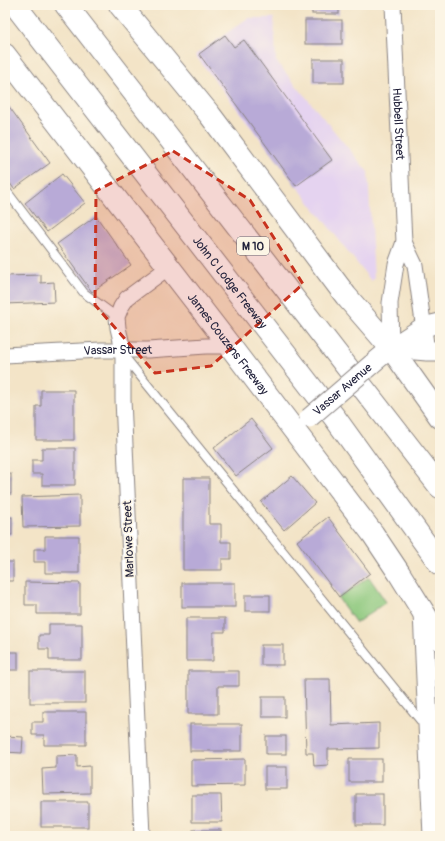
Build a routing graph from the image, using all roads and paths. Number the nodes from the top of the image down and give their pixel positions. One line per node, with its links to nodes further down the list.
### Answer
1 (15, 5): 19 (main road, John C Lodge Freeway)
2 (66, 5): 18 (main road, M 10)
3 (120, 5): 12 (main road)
4 (393, 5): 7 (street, Hubbell Street)
5 (5, 55): 8 (main road, James Couzens Freeway)
6 (5, 189): 9 (lane)
7 (404, 242): 10 (street, Hubbell Street); 12 (street, Hubbell Street)
8 (169, 267): 9 (street); 11 (main road, James Couzens Freeway)
9 (117, 318): 14 (street, Marlowe Street)
10 (432, 325): 12 (street, Vassar Avenue); 13 (street, Hubbell Street)
11 (230, 346): 14 (street, Vassar Street); 17 (main road, James Couzens Freeway)
12 (391, 348): 13 (street); 16 (main road); 17 (street, Vassar Avenue, bridge)
13 (433, 351)
14 (123, 352): 15 (street, Vassar Street); 24 (lane); 25 (street, Marlowe Street)
15 (5, 355)
16 (438, 411)
17 (302, 424): 22 (main road, James Couzens Freeway)
18 (440, 487)
19 (410, 523): 20 (main road, John C Lodge Freeway); 21 (main road)
20 (440, 564)
21 (440, 576)
22 (423, 612): 23 (main road, James Couzens Freeway); 24 (street)
23 (440, 639)
24 (429, 731): 26 (street)
25 (142, 836)
26 (433, 836)

